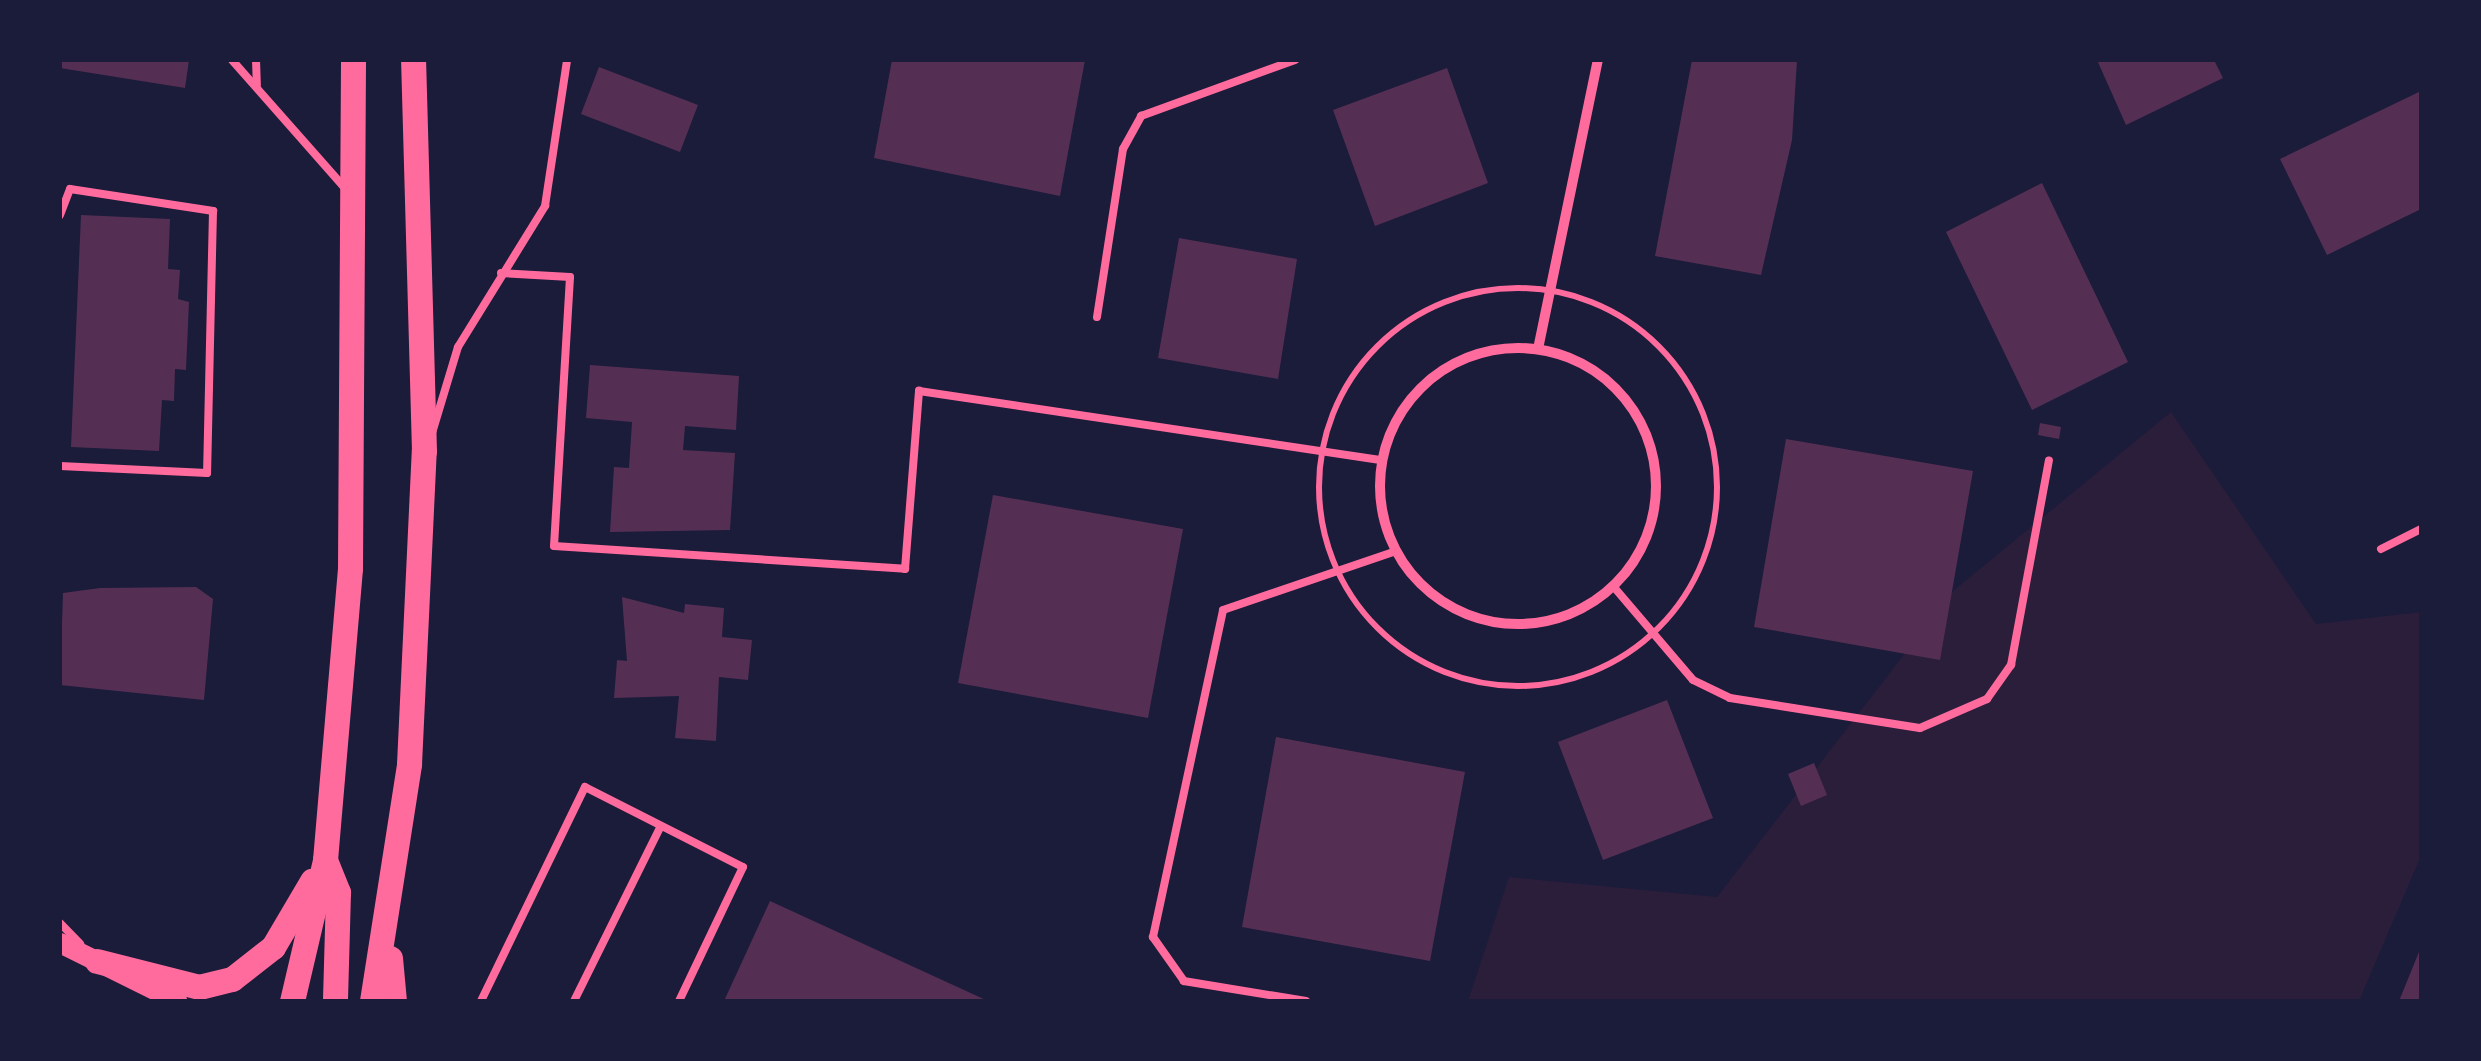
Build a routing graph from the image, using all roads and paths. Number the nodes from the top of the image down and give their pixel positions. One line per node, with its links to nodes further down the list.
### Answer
1 (232, 60): 8 (lane)
2 (256, 60): 8 (lane)
3 (413, 60): 15 (main road)
4 (567, 60): 11 (lane)
5 (1294, 60): 13 (lane)
6 (1598, 60): 12 (street)
7 (350, 64): 9 (main road)
8 (258, 88): 9 (lane)
9 (355, 199): 27 (main road)
10 (60, 215): 19 (lane)
11 (501, 273): 15 (lane); 16 (lane)
12 (1556, 292): 14 (street); 16 (path); 25 (path)
13 (1096, 317)
14 (1538, 349): 17 (street); 24 (street)
15 (424, 450): 28 (main road)
16 (1322, 451): 17 (lane); 23 (path)
17 (1382, 460): 22 (street)
18 (2049, 460): 25 (lane)
19 (60, 466)
20 (2421, 529): 21 (lane)
21 (2381, 549)
22 (1396, 551): 23 (lane); 24 (street)
23 (1336, 572): 25 (path); 40 (lane)
24 (1613, 586): 25 (lane)
25 (1654, 633)
26 (661, 826): 37 (lane); 38 (lane); 39 (lane)
27 (325, 860): 31 (main road); 33 (main road); 34 (main road)
28 (387, 918): 35 (main road); 36 (main road)
29 (60, 923): 31 (lane)
30 (60, 943): 31 (main road)
31 (97, 962): 32 (main road)
32 (177, 1001)
33 (292, 1001)
34 (335, 1001)
35 (372, 1001)
36 (394, 1001)
37 (481, 1001)
38 (574, 1001)
39 (679, 1001)
40 (1306, 1001)

